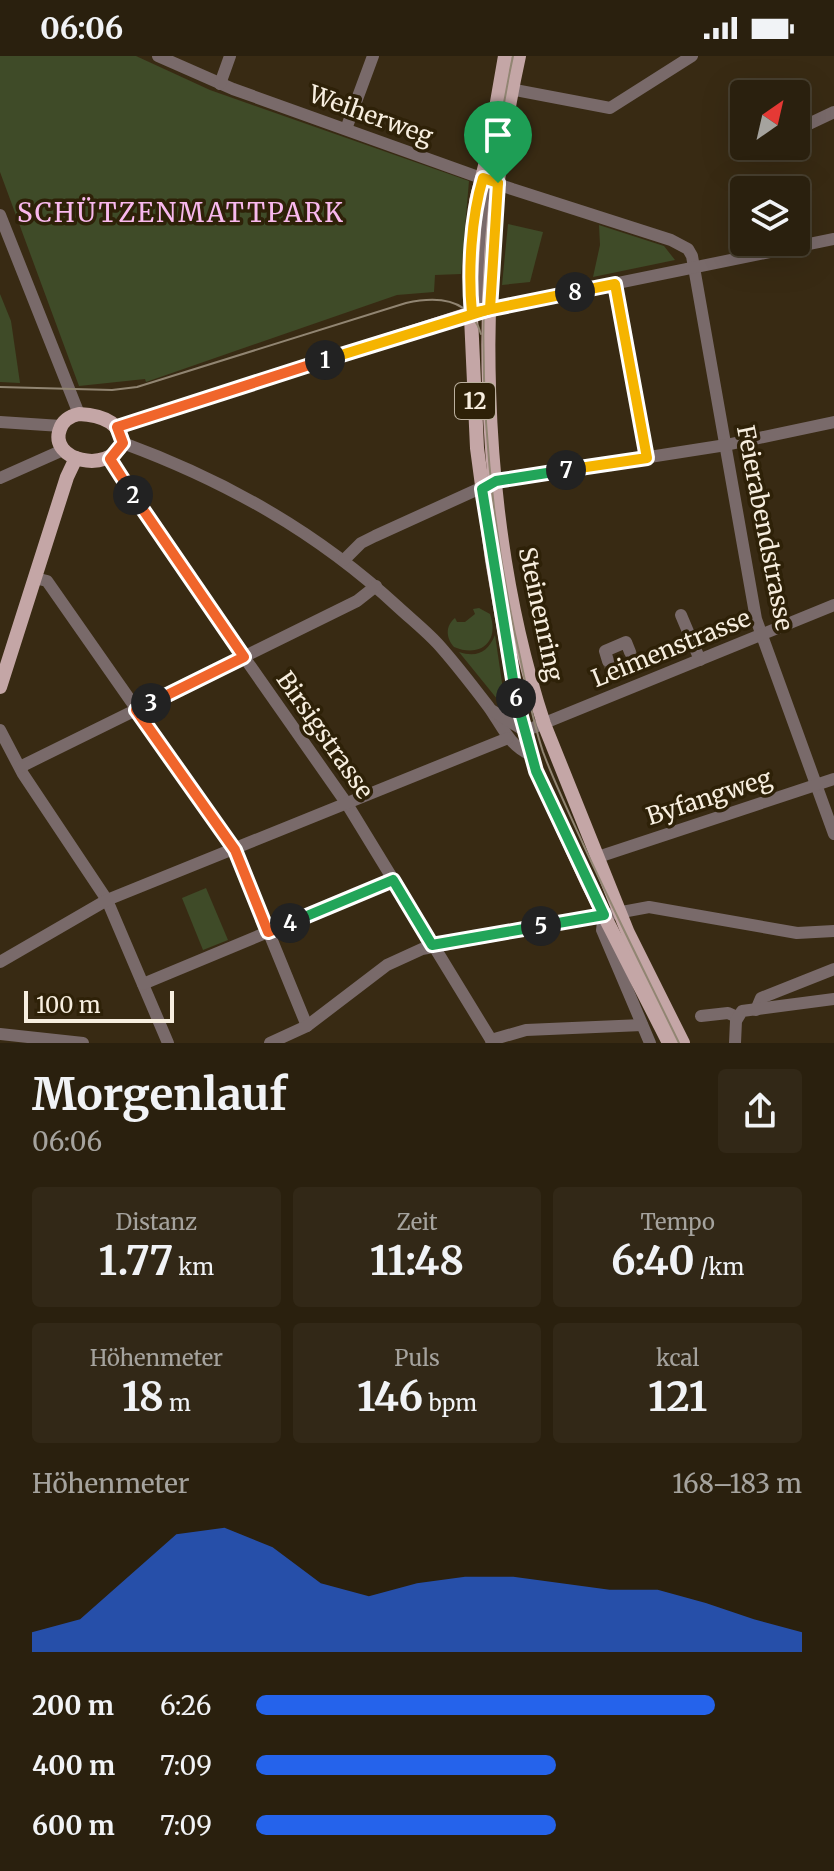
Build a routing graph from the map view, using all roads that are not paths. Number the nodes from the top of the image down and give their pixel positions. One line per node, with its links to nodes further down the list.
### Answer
1 (158, 56): 7 (street, Weiherweg)
2 (230, 56): 7 (street)
3 (373, 56): 11 (street)
4 (505, 56): 8 (main road, 12)
5 (519, 56): 8 (main road, 12)
6 (692, 56): 8 (street)
7 (220, 84): 11 (street, Weiherweg)
8 (505, 88): 12 (main road, 12); 13 (main road, 12)
9 (834, 112): 10 (street)
10 (810, 123)
11 (346, 129): 12 (street, Weiherweg)
12 (483, 178): 13 (street, Weiherweg); 18 (main road, 12)
13 (498, 183): 16 (street, Weiherweg); 18 (main road, 12)
14 (0, 215): 19 (street)
15 (834, 239): 16 (street)
16 (693, 268): 17 (street); 25 (street, Feierabendstrasse)
17 (615, 284): 18 (street); 27 (street)
18 (482, 311): 23 (main road); 30 (main road, Steinenring / 12); 31 (main road, Steinenring / 12)
19 (79, 414): 22 (main road); 23 (main road)
20 (0, 422): 22 (street)
21 (834, 422): 25 (street)
22 (61, 426): 26 (main road)
23 (117, 427): 24 (main road)
24 (123, 443): 28 (main road); 32 (street)
25 (726, 445): 27 (street); 37 (street, Feierabendstrasse)
26 (70, 454): 28 (main road); 29 (street); 33 (main road)
27 (647, 458): 30 (street)
28 (110, 459): 39 (street, Birsigstrasse)
29 (0, 478)
30 (496, 481): 31 (street); 49 (main road, Steinenring / 12)
31 (482, 489): 32 (street); 51 (main road, Steinenring / 12)
32 (344, 560): 34 (street)
33 (35, 578): 45 (main road); 48 (street)
34 (376, 586): 39 (street); 47 (street)
35 (834, 605): 37 (street, Leimenstrasse)
36 (681, 615): 40 (street)
37 (762, 634): 40 (street, Leimenstrasse); 56 (street, Feierabendstrasse)
38 (630, 652): 41 (street)
39 (244, 657): 48 (street); 57 (street, Birsigstrasse)
40 (700, 660): 44 (street, Leimenstrasse)
41 (608, 661)
42 (638, 671): 44 (street)
43 (616, 680): 46 (street)
44 (644, 684): 46 (street, Leimenstrasse)
45 (0, 687)
46 (621, 693): 49 (street, Leimenstrasse)
47 (490, 709): 51 (street); 52 (street)
48 (136, 710): 54 (street); 59 (street)
49 (544, 724): 51 (street, Leimenstrasse); 60 (main road, Steinenring / 12)
50 (0, 730): 54 (street)
51 (525, 731): 53 (main road, Steinenring / 12)
52 (508, 738): 53 (street); 57 (street)
53 (531, 755): 63 (main road, Steinenring / 12)
54 (20, 767): 62 (street)
55 (834, 779): 56 (street, Byfangweg)
56 (816, 785): 58 (street, Feierabendstrasse); 60 (street, Byfangweg)
57 (347, 804): 59 (street); 61 (street, Birsigstrasse)
58 (834, 834)
59 (235, 850): 62 (street); 65 (street)
60 (598, 857): 63 (main road, Steinenring / 12)
61 (393, 880): 65 (street); 66 (street, Birsigstrasse)
62 (107, 900): 67 (street); 69 (street)
63 (613, 914): 64 (street); 66 (street); 74 (street); 77 (main road, 12)
64 (834, 931)
65 (268, 932): 69 (street); 75 (street)
66 (432, 945): 75 (street); 78 (street, Birsigstrasse)
67 (0, 962)
68 (834, 969): 71 (street)
69 (143, 984): 80 (street)
70 (834, 999): 71 (street)
71 (756, 1010): 73 (street)
72 (701, 1016): 73 (street)
73 (737, 1017): 83 (street)
74 (642, 1025): 78 (street); 82 (street)
75 (307, 1026): 81 (street)
76 (0, 1034): 79 (street)
77 (674, 1040)
78 (492, 1042)
79 (83, 1043)
80 (168, 1043)
81 (270, 1043)
82 (650, 1043)
83 (735, 1043)

